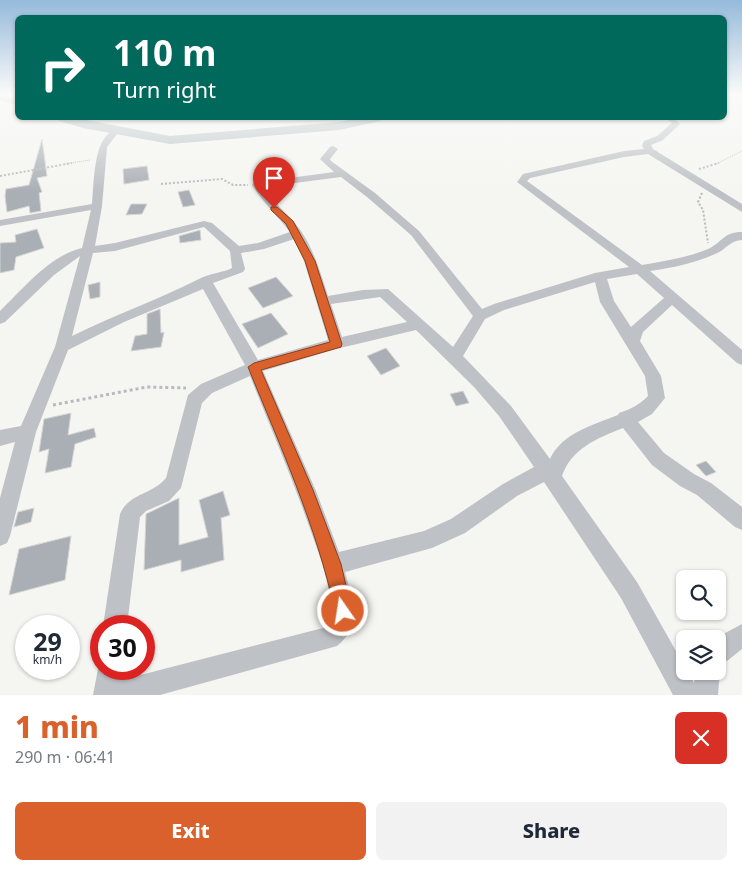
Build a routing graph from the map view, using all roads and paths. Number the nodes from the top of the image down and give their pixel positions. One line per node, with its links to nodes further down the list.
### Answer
1 (672, 127): 4 (street)
2 (113, 134): 6 (street)
3 (333, 149): 7 (street)
4 (650, 151): 9 (street); 20 (street)
5 (742, 151): 9 (path)
6 (101, 158): 8 (path); 12 (street)
7 (341, 174): 11 (street); 25 (street)
8 (0, 176)
9 (701, 182): 13 (street); 19 (path)
10 (161, 184): 11 (path)
11 (257, 185): 15 (street)
12 (96, 206): 14 (street); 17 (street)
13 (742, 209)
14 (0, 223)
15 (297, 234): 18 (street); 24 (street)
16 (742, 236): 19 (street)
17 (88, 250): 18 (street); 26 (street); 30 (street)
18 (236, 250): 22 (street)
19 (710, 252): 20 (street)
20 (641, 270): 21 (street); 23 (street)
21 (600, 276): 25 (street); 28 (street)
22 (205, 281): 30 (street); 33 (street)
23 (672, 298): 28 (street); 32 (street)
24 (323, 301): 27 (street); 29 (street)
25 (480, 316): 31 (street)
26 (0, 319)
27 (420, 324): 29 (street); 31 (street)
28 (633, 341): 36 (street)
29 (337, 344): 33 (street)
30 (62, 346): 35 (street)
31 (454, 357): 39 (street)
32 (742, 359)
33 (254, 367): 42 (street); 43 (street)
34 (191, 388): 35 (path)
35 (37, 408): 37 (street)
36 (625, 418): 39 (street); 40 (street)
37 (27, 432): 38 (street); 41 (street)
38 (0, 438)
39 (549, 473): 42 (street); 50 (street)
40 (742, 520)
41 (0, 536)
42 (333, 564): 49 (street)
43 (116, 615)
44 (742, 636): 45 (street)
45 (726, 645)
46 (108, 680): 48 (street)
47 (707, 680): 51 (street)
48 (106, 695)
49 (113, 695)
50 (688, 695)
51 (705, 695)

